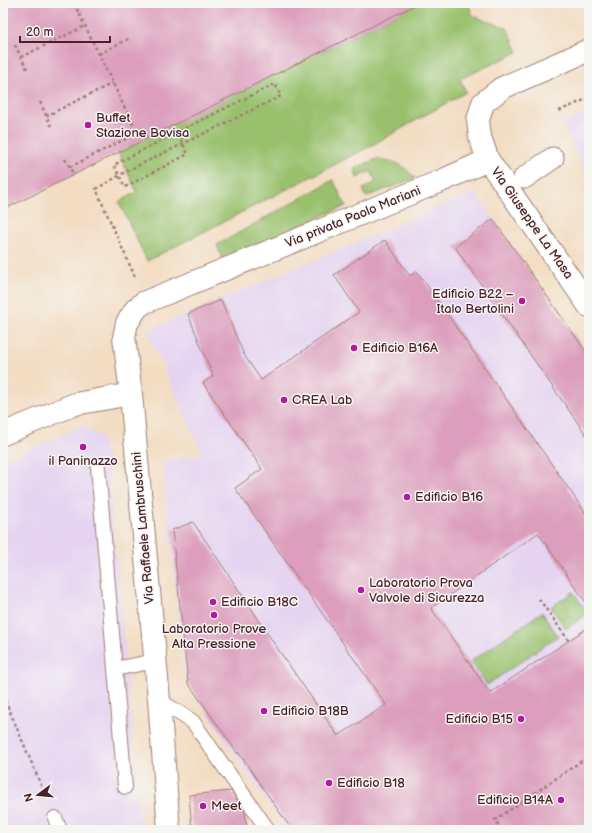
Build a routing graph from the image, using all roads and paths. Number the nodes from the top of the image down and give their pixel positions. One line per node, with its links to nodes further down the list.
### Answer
1 (74, 3): 2 (path)
2 (85, 26): 6 (path); 7 (path)
3 (130, 38): 6 (path)
4 (15, 45): 7 (path)
5 (589, 50): 18 (street)
6 (99, 54): 9 (path)
7 (21, 57): 8 (path)
8 (27, 69)
9 (113, 83): 13 (path); 19 (path)
10 (589, 98): 12 (path)
11 (40, 102): 13 (path)
12 (559, 111)
13 (46, 116): 14 (path)
14 (51, 126)
15 (177, 132): 21 (path); 21 (path); 21 (path)
16 (554, 158): 22 (street)
17 (66, 159): 19 (path)
18 (488, 160): 24 (street, Via Giuseppe La Masa); 25 (street, Via privata Paolo Mariani)
19 (70, 167): 20 (path)
20 (74, 175)
21 (120, 175): 23 (path)
22 (524, 178)
23 (135, 278)
24 (589, 306)
25 (131, 394): 26 (street); 30 (street, Via Raffaele Lambruschini)
26 (3, 434)
27 (98, 467): 31 (lane)
28 (539, 599): 29 (path)
29 (569, 641)
30 (155, 661): 31 (lane); 33 (street, Via Raffaele Lambruschini)
31 (115, 669): 35 (lane)
32 (3, 695): 36 (path)
33 (159, 700): 37 (street, Via Raffaele Lambruschini); 38 (lane)
34 (589, 756): 39 (path)
35 (125, 787)
36 (58, 824)
37 (169, 830)
38 (268, 830)
39 (502, 830)

